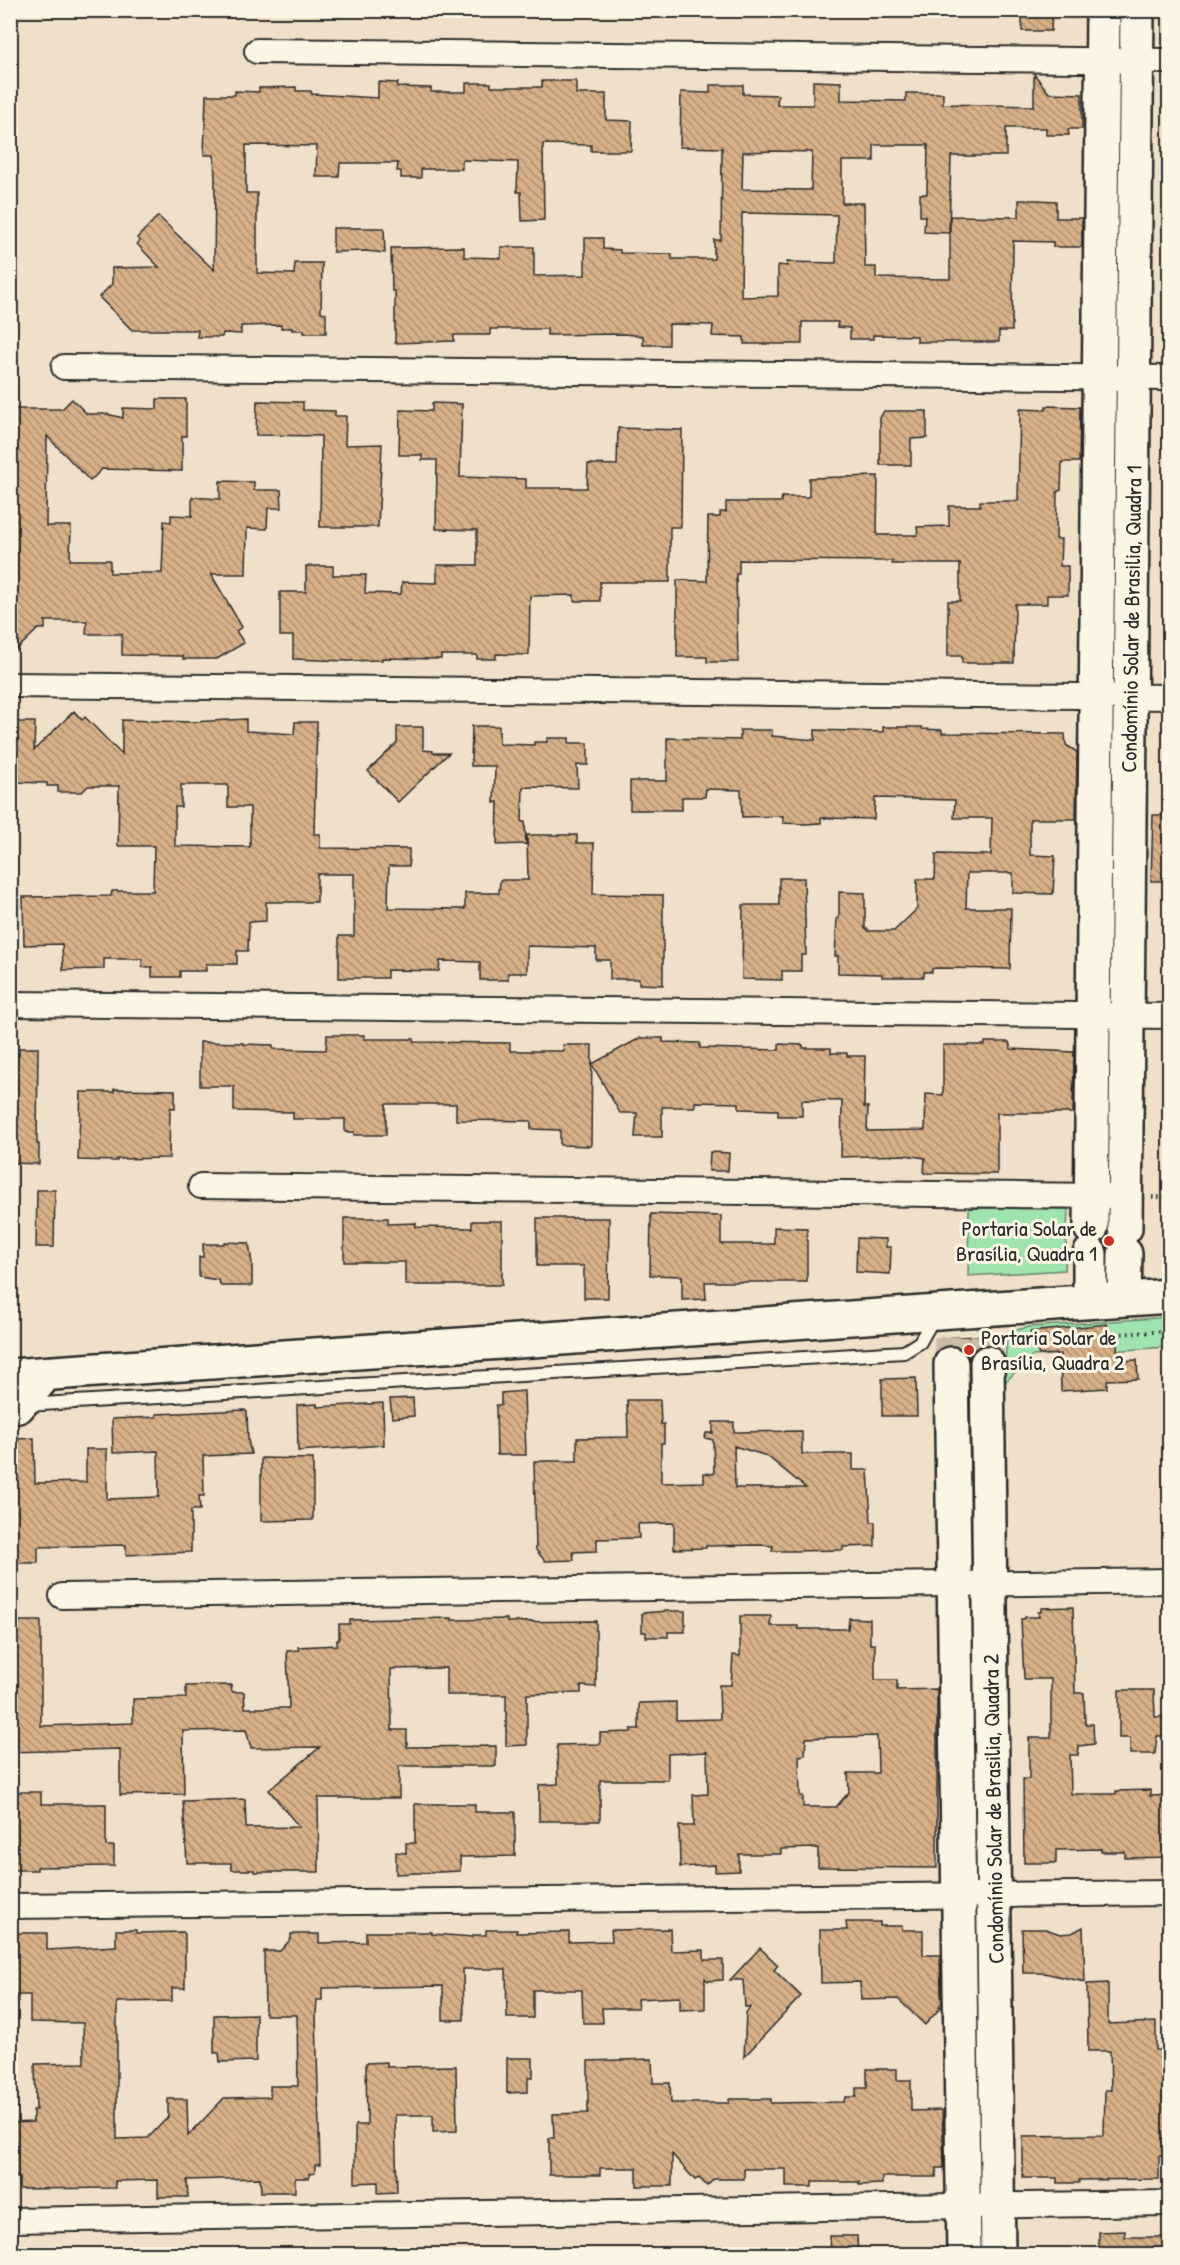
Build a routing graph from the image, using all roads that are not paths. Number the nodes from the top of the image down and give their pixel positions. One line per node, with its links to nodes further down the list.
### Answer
1 (1103, 10): 4 (street, Condomínio Solar de Brasilia, Quadra 1)
2 (1137, 10): 5 (street, Condomínio Solar de Brasilia, Quadra 1)
3 (257, 51): 4 (street)
4 (1103, 59): 5 (street); 8 (street, Condomínio Solar de Brasilia, Quadra 1)
5 (1136, 60): 6 (street); 9 (street, Condomínio Solar de Brasilia, Quadra 1)
6 (1170, 61)
7 (64, 367): 8 (street)
8 (1100, 378): 9 (street); 12 (street, Condomínio Solar de Brasilia, Quadra 1)
9 (1133, 378): 10 (street); 13 (street, Condomínio Solar de Brasilia, Quadra 1)
10 (1170, 378)
11 (10, 685): 12 (street)
12 (1096, 696): 13 (street); 16 (street, Condomínio Solar de Brasilia, Quadra 1)
13 (1130, 696): 14 (street); 17 (street, Condomínio Solar de Brasilia, Quadra 1)
14 (1170, 697)
15 (10, 1004): 16 (street)
16 (1093, 1016): 17 (street); 20 (street, Condomínio Solar de Brasilia, Quadra 1)
17 (1127, 1016): 18 (street); 21 (street, Condomínio Solar de Brasilia, Quadra 1)
18 (1170, 1016)
19 (201, 1186): 20 (street)
20 (1091, 1195): 21 (street); 22 (street, Condomínio Solar de Brasilia, Quadra 1)
21 (1125, 1196): 23 (street, Condomínio Solar de Brasilia, Quadra 1)
22 (1090, 1247): 23 (street); 26 (street, Condomínio Solar de Brasilia, Quadra 1)
23 (1125, 1247): 25 (street, Condomínio Solar de Brasilia, Quadra 1)
24 (1170, 1296): 25 (street)
25 (1124, 1299): 26 (street)
26 (1090, 1301): 28 (street)
27 (948, 1342): 28 (street); 28 (street); 29 (lane); 29 (street); 31 (street, Condomínio Solar de Brasilia, Quadra 2)
28 (987, 1347): 32 (street, Condomínio Solar de Brasilia, Quadra 2)
29 (13, 1396)
30 (1170, 1581): 32 (street)
31 (954, 1584): 32 (street); 33 (street); 35 (street, Condomínio Solar de Brasilia, Quadra 2)
32 (990, 1584): 36 (street, Condomínio Solar de Brasilia, Quadra 2)
33 (62, 1596)
34 (1170, 1893): 36 (street)
35 (958, 1896): 36 (street); 37 (street); 40 (street, Condomínio Solar de Brasilia, Quadra 2)
36 (994, 1896): 39 (street, Condomínio Solar de Brasilia, Quadra 2)
37 (10, 1906)
38 (1170, 2203): 39 (street)
39 (998, 2204): 40 (street); 43 (street, Condomínio Solar de Brasilia, Quadra 2)
40 (963, 2205): 41 (street); 42 (street, Condomínio Solar de Brasilia, Quadra 2)
41 (10, 2220)
42 (964, 2254)
43 (998, 2254)

